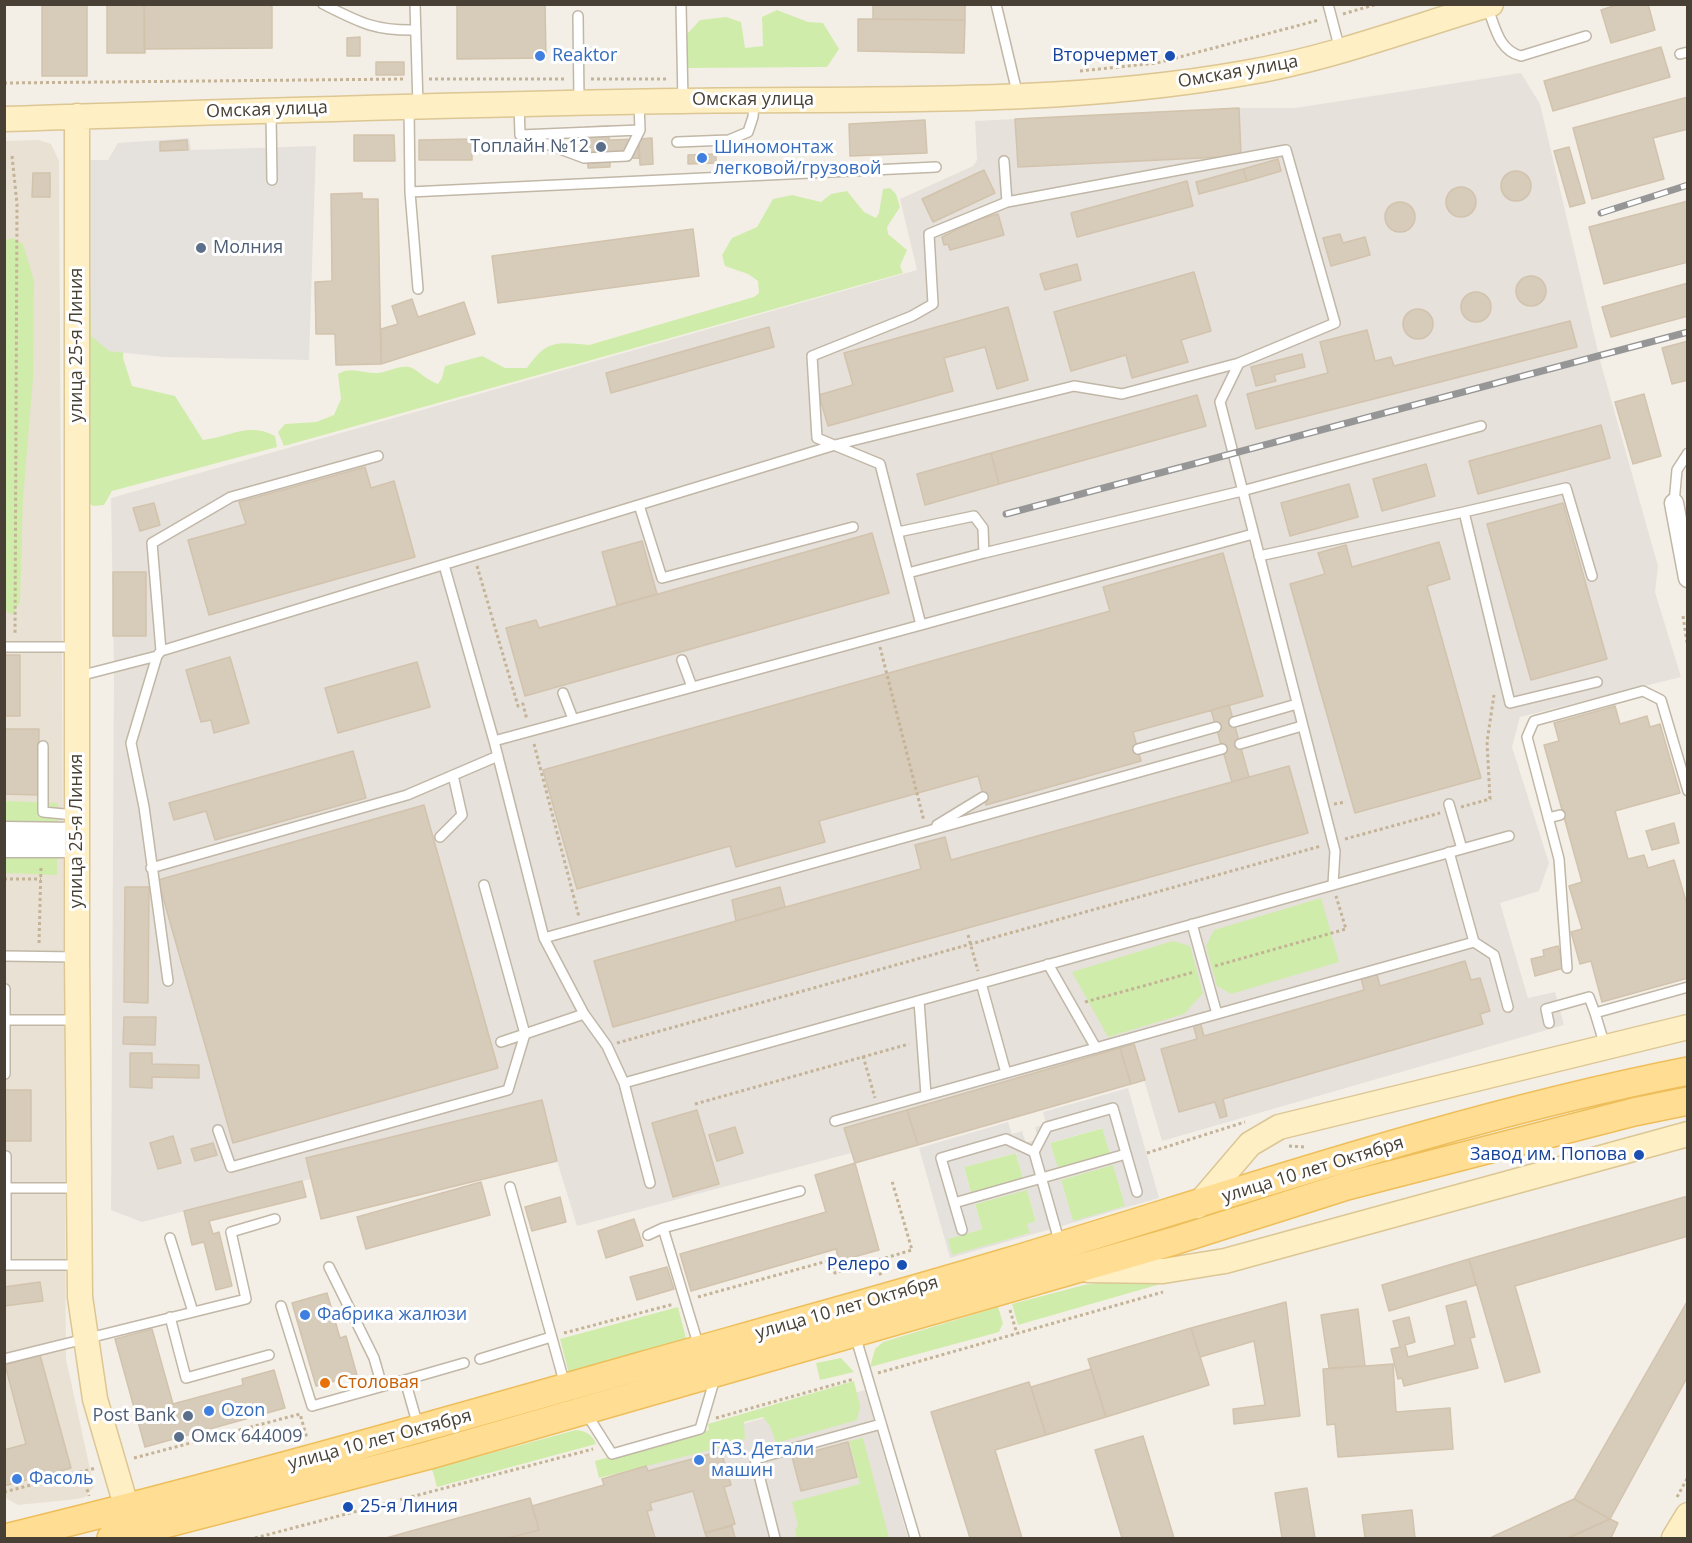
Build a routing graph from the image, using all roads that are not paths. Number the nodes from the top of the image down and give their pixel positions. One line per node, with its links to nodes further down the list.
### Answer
1 (323, 4): 9 (lane)
2 (415, 4): 9 (lane)
3 (681, 4): 14 (lane)
4 (996, 4): 12 (lane)
5 (1328, 4): 11 (lane)
6 (1489, 5): 7 (main road, Омская улица); 10 (lane)
7 (1444, 11): 11 (main road, Омская улица)
8 (578, 16): 16 (lane)
9 (416, 30): 18 (lane)
10 (1586, 36)
11 (1340, 50): 12 (main road, Омская улица)
12 (1018, 98): 13 (main road, Омская улица)
13 (754, 100): 14 (main road, Омская улица); 24 (lane)
14 (683, 101): 15 (main road, Омская улица)
15 (639, 102): 16 (main road, Омская улица); 22 (lane)
16 (579, 103): 17 (main road, Омская улица)
17 (519, 104): 18 (main road, Омская улица); 23 (lane)
18 (413, 107): 19 (main road, Омская улица); 28 (lane)
19 (271, 110): 20 (main road, Омская улица); 27 (lane)
20 (77, 116): 21 (main road, Омская улица); 51 (main road, улица 25-я Линия)
21 (4, 119)
22 (640, 130): 23 (lane); 23 (lane)
23 (520, 135)
24 (677, 142)
25 (1004, 160): 29 (lane)
26 (936, 167): 28 (lane)
27 (272, 180)
28 (410, 192): 30 (lane)
29 (1007, 202): 31 (lane); 33 (lane)
30 (418, 288)
31 (1239, 363): 33 (lane); 36 (lane)
32 (1481, 426): 36 (lane)
33 (835, 446): 38 (lane); 41 (lane)
34 (1688, 453): 37 (lane)
35 (378, 456): 52 (lane)
36 (1242, 491): 42 (lane); 43 (lane)
37 (1674, 503): 48 (street)
38 (639, 505): 40 (lane); 45 (lane)
39 (1464, 512): 44 (lane); 47 (lane); 55 (lane)
40 (853, 527)
41 (898, 532): 43 (lane); 46 (lane)
42 (1253, 534): 44 (lane); 49 (lane)
43 (984, 552): 46 (lane)
44 (1259, 556): 58 (lane)
45 (444, 565): 52 (lane); 63 (lane)
46 (908, 573): 49 (lane)
47 (1592, 576)
48 (1688, 578)
49 (921, 625): 56 (lane)
50 (4, 647): 51 (lane)
51 (76, 647): 54 (main road, улица 25-я Линия)
52 (159, 653): 54 (lane); 83 (lane)
53 (682, 660): 56 (lane)
54 (77, 677): 77 (main road, улица 25-я Линия)
55 (1597, 682)
56 (692, 687): 59 (lane)
57 (563, 693): 59 (lane)
58 (1297, 704): 60 (lane); 61 (lane)
59 (573, 719): 63 (lane)
60 (1234, 722)
61 (1302, 726): 64 (lane); 85 (lane)
62 (1216, 727): 66 (lane)
63 (494, 741): 68 (lane)
64 (1240, 744)
65 (43, 746): 77 (lane)
66 (1138, 749)
67 (1222, 749): 76 (lane)
68 (498, 756): 69 (lane); 87 (lane)
69 (453, 775): 79 (lane); 83 (lane)
70 (1688, 791): 74 (lane)
71 (983, 797): 76 (lane)
72 (1450, 807): 81 (lane)
73 (1560, 815): 74 (lane)
74 (1548, 818): 92 (lane)
75 (4, 831): 77 (street)
76 (927, 831): 87 (lane)
77 (77, 832): 80 (street); 90 (main road, улица 25-я Линия)
78 (1509, 836): 81 (lane)
79 (440, 837)
80 (4, 848)
81 (1462, 849): 82 (lane)
82 (1449, 852): 85 (lane); 88 (lane)
83 (151, 868): 93 (lane)
84 (484, 885): 106 (lane)
85 (1333, 885): 86 (lane)
86 (1192, 924): 91 (lane); 101 (lane)
87 (544, 938): 100 (lane)
88 (1474, 942): 98 (lane); 101 (lane)
89 (4, 956): 90 (lane)
90 (77, 957): 103 (main road, улица 25-я Линия)
91 (1048, 964): 94 (lane); 109 (lane)
92 (1567, 968)
93 (168, 981)
94 (981, 983): 97 (lane); 111 (lane)
95 (1688, 987): 99 (lane)
96 (5, 989): 102 (lane)
97 (919, 1000): 113 (lane); 114 (lane)
98 (1508, 1007)
99 (1595, 1013): 104 (lane); 108 (lane)
100 (584, 1014): 106 (lane); 113 (lane)
101 (1217, 1014): 109 (lane)
102 (5, 1020): 103 (lane); 112 (lane)
103 (77, 1020): 126 (main road, улица 25-я Линия)
104 (1549, 1023)
105 (1688, 1027): 108 (main road)
106 (525, 1034): 107 (lane); 117 (lane)
107 (501, 1042)
108 (1605, 1047): 130 (main road)
109 (1096, 1048): 111 (lane)
110 (1688, 1071): 130 (main road, улица 10 лет Октября)
111 (1006, 1073): 114 (lane)
112 (5, 1074)
113 (624, 1083): 123 (lane)
114 (926, 1095): 116 (lane)
115 (1688, 1101): 136 (main road, улица 10 лет Октября)
116 (835, 1121)
117 (218, 1130)
118 (1688, 1134): 141 (main road)
119 (1034, 1152): 120 (lane); 122 (lane); 129 (lane)
120 (1126, 1154): 122 (lane); 128 (lane)
121 (6, 1156): 125 (lane)
122 (1041, 1178): 129 (lane); 137 (lane)
123 (650, 1183)
124 (510, 1187): 147 (lane)
125 (6, 1188): 126 (lane); 138 (lane)
126 (79, 1188): 139 (main road, улица 25-я Линия)
127 (801, 1191): 132 (lane)
128 (1137, 1192)
129 (954, 1203): 133 (lane)
130 (1197, 1206): 137 (main road, улица 10 лет Октября)
131 (275, 1219): 144 (lane)
132 (663, 1228): 134 (lane); 149 (lane)
133 (962, 1230)
134 (648, 1234)
135 (170, 1238): 144 (lane)
136 (1174, 1241): 141 (main road); 142 (main road, улица 10 лет Октября)
137 (1061, 1246): 149 (main road, улица 10 лет Октября)
138 (5, 1265): 139 (lane)
139 (80, 1265): 148 (main road, улица 25-я Линия)
140 (329, 1267): 156 (lane)
141 (1193, 1268): 142 (main road)
142 (1076, 1269): 146 (main road, улица 10 лет Октября)
143 (280, 1306): 156 (lane)
144 (193, 1312): 145 (lane)
145 (170, 1317): 148 (lane); 150 (lane)
146 (854, 1333): 154 (main road, улица 10 лет Октября); 159 (lane)
147 (551, 1337): 152 (lane); 157 (lane)
148 (84, 1338): 151 (lane); 162 (main road, улица 25-я Линия)
149 (700, 1349): 157 (main road, улица 10 лет Октября)
150 (269, 1355)
151 (4, 1359)
152 (480, 1359)
153 (464, 1363): 155 (lane)
154 (717, 1372): 158 (main road, улица 10 лет Октября); 158 (lane)
155 (405, 1380): 156 (lane); 160 (lane)
156 (382, 1386)
157 (566, 1388): 160 (main road, улица 10 лет Октября)
158 (584, 1410): 162 (main road, улица 10 лет Октября)
159 (881, 1424): 164 (lane); 165 (lane)
160 (419, 1430): 162 (main road, улица 10 лет Октября)
161 (1688, 1515): 166 (main road)
162 (127, 1530): 163 (main road, улица 10 лет Октября)
163 (5, 1539)
164 (775, 1539)
165 (915, 1539)
166 (1674, 1539)

